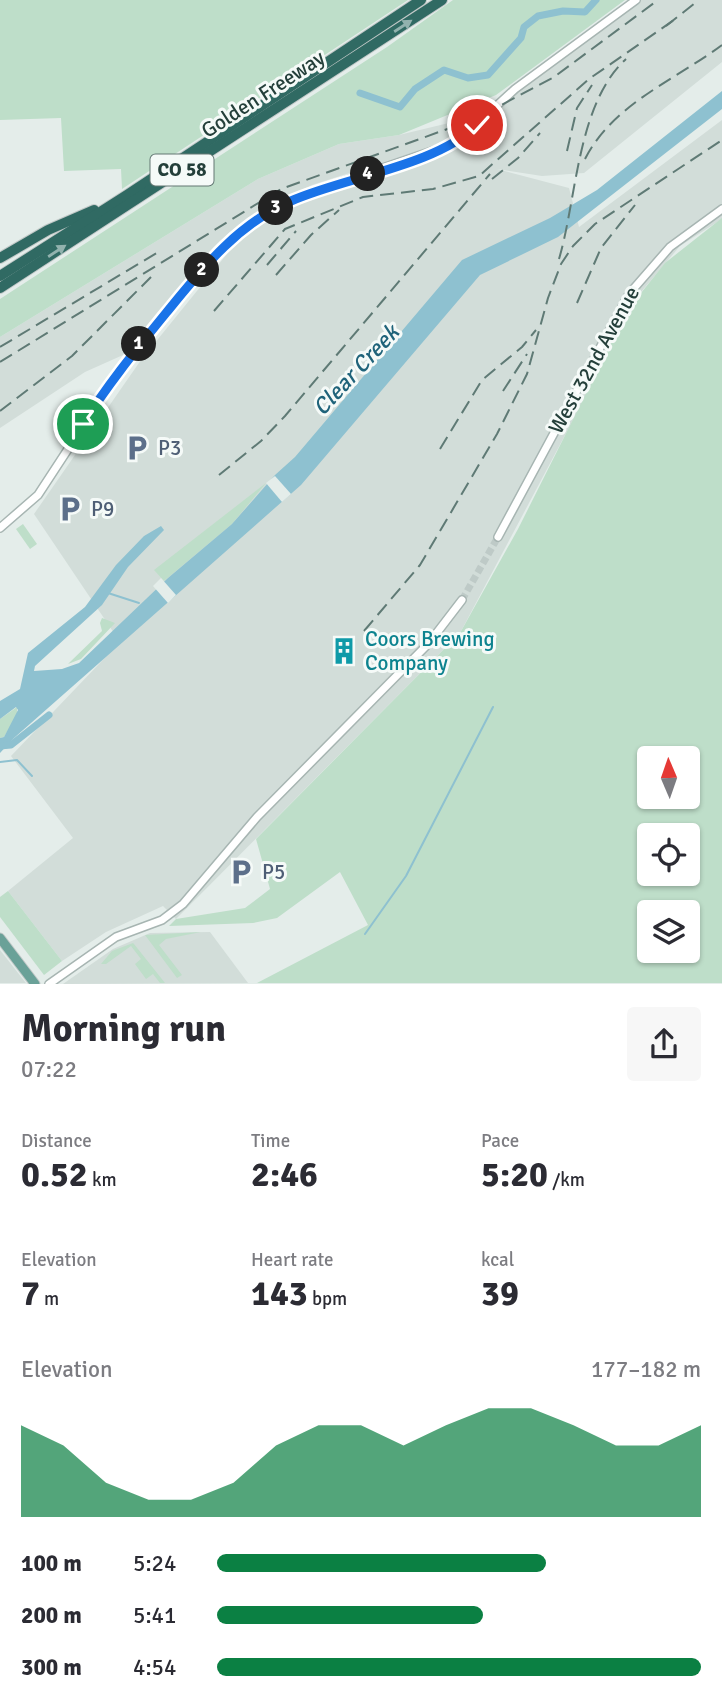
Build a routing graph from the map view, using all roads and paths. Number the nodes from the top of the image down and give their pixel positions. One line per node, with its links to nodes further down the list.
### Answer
1 (421, 0): 4 (highway, Golden Freeway / CO 58)
2 (442, 0): 8 (highway, Golden Freeway / CO 58, one-way to 2)
3 (636, 0): 9 (street)
4 (127, 195): 6 (highway); 7 (highway, Golden Freeway / CO 58)
5 (722, 209): 10 (street, West 32nd Avenue)
6 (0, 258)
7 (0, 276)
8 (0, 288)
9 (0, 528)
10 (498, 537)
11 (462, 600): 14 (street)
12 (0, 938): 13 (main road)
13 (35, 984)
14 (49, 984)

